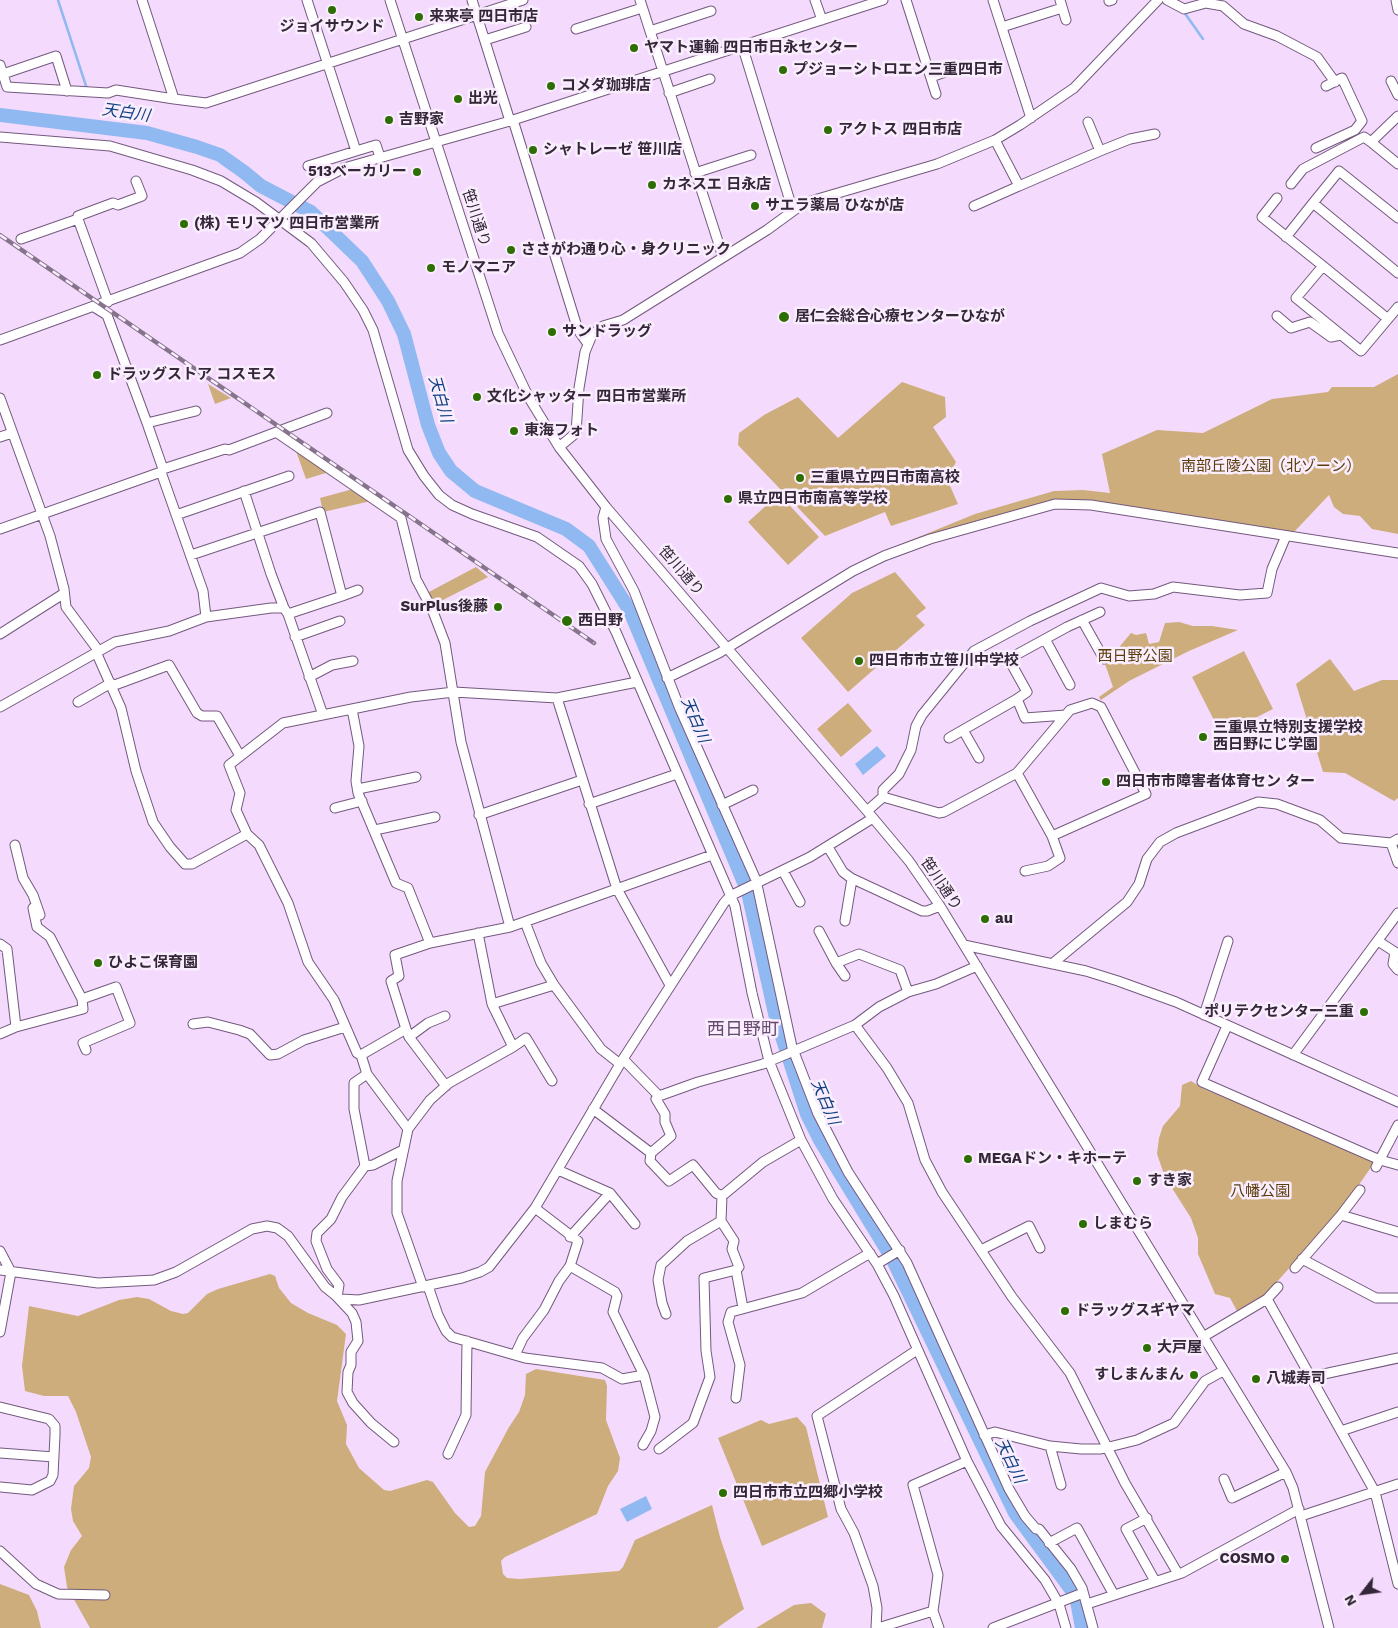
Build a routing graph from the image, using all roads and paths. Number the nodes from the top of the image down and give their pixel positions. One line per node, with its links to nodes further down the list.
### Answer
1 (142, 0): 38 (street)
2 (307, 0): 27 (street)
3 (390, 0): 24 (street, 笹川通り)
4 (472, 0): 17 (street)
5 (523, 0): 17 (street)
6 (815, 0): 18 (street)
7 (883, 0): 18 (street)
8 (906, 0): 31 (street)
9 (993, 0): 21 (street)
10 (1158, 0): 40 (street)
11 (1168, 0): 43 (street)
12 (1396, 0): 15 (street)
13 (641, 4): 22 (street); 23 (street)
14 (1061, 4): 19 (street); 21 (street)
15 (1398, 10)
16 (711, 11): 23 (street)
17 (476, 15): 24 (street); 25 (street)
18 (822, 20): 26 (street)
19 (1066, 20)
20 (526, 27): 25 (street)
21 (1002, 27): 40 (street)
22 (576, 29)
23 (650, 32): 30 (street)
24 (403, 39): 27 (street); 48 (street, 笹川通り)
25 (484, 40): 41 (street)
26 (742, 46): 30 (street); 63 (street)
27 (327, 63): 38 (street); 50 (street)
28 (962, 66): 31 (street)
29 (1, 69): 34 (street); 34 (street)
30 (662, 71): 35 (street); 41 (street)
31 (931, 76): 36 (street)
32 (710, 80): 35 (street)
33 (1391, 82): 37 (street)
34 (67, 91): 38 (street)
35 (669, 93): 56 (street)
36 (936, 94)
37 (1398, 95)
38 (174, 99)
39 (1398, 116): 47 (street)
40 (1031, 118): 46 (street)
41 (512, 120): 48 (street); 79 (street)
42 (1088, 122): 51 (street)
43 (1355, 130): 47 (street); 49 (street)
44 (1155, 134): 51 (street)
45 (0, 137): 66 (street)
46 (995, 140): 59 (street); 63 (street)
47 (1367, 140): 54 (street); 58 (street)
48 (436, 141): 53 (street); 87 (street, 笹川通り)
49 (1316, 148)
50 (356, 151): 53 (street); 55 (street)
51 (1100, 151): 59 (street)
52 (751, 156): 56 (street)
53 (380, 157): 66 (street)
54 (1398, 164)
55 (308, 166)
56 (695, 173): 69 (street)
57 (136, 181): 65 (street)
58 (1291, 184)
59 (1019, 186): 62 (street)
60 (1277, 198): 67 (street)
61 (1312, 203): 64 (street); 67 (street); 71 (street)
62 (974, 206)
63 (793, 211): 69 (street)
64 (1398, 218)
65 (78, 219): 68 (street); 72 (street)
66 (279, 219): 72 (street); 116 (street)
67 (1286, 237): 70 (street)
68 (20, 239)
69 (723, 257): 79 (street)
70 (1323, 266): 76 (street); 77 (street)
71 (1398, 272)
72 (108, 302): 73 (street)
73 (94, 307): 78 (street); 83 (street)
74 (1398, 307): 76 (street)
75 (1277, 316): 77 (street)
76 (1388, 319): 77 (street)
77 (1341, 334)
78 (0, 340)
79 (588, 344): 87 (street)
80 (0, 398): 85 (street)
81 (196, 412): 83 (street)
82 (327, 413): 84 (street)
83 (147, 423): 88 (street)
84 (276, 432): 88 (street); 119 (street)
85 (12, 434): 86 (street); 92 (street)
86 (0, 438)
87 (559, 447): 91 (street, 笹川通り)
88 (162, 471): 92 (street); 93 (street)
89 (289, 476): 90 (street)
90 (244, 492): 93 (street); 95 (street)
91 (606, 507): 110 (street, 笹川通り); 115 (street)
92 (42, 514): 94 (street); 100 (street)
93 (176, 515): 98 (street)
94 (0, 529)
95 (257, 532): 98 (street); 101 (street); 102 (street)
96 (1286, 536): 97 (street); 110 (street); 137 (street)
97 (1398, 553)
98 (191, 555): 104 (street)
99 (358, 590): 101 (street)
100 (63, 594): 107 (street); 111 (street)
101 (342, 596): 102 (street)
102 (286, 611): 104 (street); 108 (street)
103 (1100, 612): 105 (street)
104 (206, 617): 111 (street)
105 (1082, 620): 109 (street); 112 (street)
106 (340, 621): 108 (street)
107 (0, 634)
108 (295, 637): 114 (street)
109 (1045, 639): 118 (street); 121 (street)
110 (728, 647): 115 (street); 142 (street, 笹川通り)
111 (97, 651): 117 (street); 123 (street)
112 (1104, 659)
113 (353, 661): 114 (street)
114 (309, 677): 125 (street)
115 (668, 678): 140 (street)
116 (637, 682): 120 (street); 132 (street)
117 (112, 684): 122 (street); 129 (street); 147 (street)
118 (1070, 685)
119 (454, 692): 120 (street); 124 (street); 143 (street)
120 (557, 698): 134 (street)
121 (1017, 699): 126 (street); 127 (street)
122 (78, 702)
123 (0, 707)
124 (352, 708): 125 (street); 135 (street)
125 (324, 715): 129 (street)
126 (1066, 715): 131 (street); 148 (street)
127 (963, 730): 128 (street); 130 (street)
128 (949, 738)
129 (240, 756): 147 (street)
130 (979, 758)
131 (1017, 773): 137 (street); 148 (street)
132 (677, 774): 139 (street); 152 (street)
133 (416, 777): 135 (street)
134 (582, 780): 139 (street); 143 (street)
135 (358, 789): 138 (street)
136 (753, 790): 140 (street)
137 (883, 797): 142 (street)
138 (362, 801): 141 (street); 146 (street)
139 (589, 804): 158 (street)
140 (722, 805): 157 (street)
141 (335, 808)
142 (867, 811): 145 (street, 笹川通り)
143 (479, 815): 166 (street)
144 (435, 817): 146 (street)
145 (873, 818): 151 (street); 161 (street, 笹川通り)
146 (375, 830): 172 (street)
147 (247, 834): 188 (street)
148 (1052, 836): 155 (street)
149 (1394, 841): 153 (street); 176 (street)
150 (16, 845): 167 (street)
151 (828, 848): 154 (street); 156 (street)
152 (712, 855): 158 (street); 159 (street)
153 (1398, 863)
154 (783, 871): 157 (street); 160 (street)
155 (1025, 871)
156 (852, 879): 161 (street); 164 (street)
157 (755, 885): 159 (street); 196 (street)
158 (617, 889): 165 (street); 181 (street)
159 (730, 896): 181 (street); 199 (street)
160 (800, 902)
161 (940, 906): 174 (street, 笹川通り)
162 (33, 908): 167 (street)
163 (1398, 913): 171 (street)
164 (845, 921)
165 (525, 922): 166 (street); 180 (street)
166 (510, 927): 169 (street)
167 (42, 930): 183 (street)
168 (819, 931): 175 (street)
169 (478, 933): 172 (street); 184 (street)
170 (1228, 941): 185 (street)
171 (1378, 941): 178 (street); 198 (street)
172 (430, 943): 192 (street)
173 (0, 944): 191 (street)
174 (964, 945): 176 (street); 177 (street, 笹川通り)
175 (836, 963): 179 (street); 182 (street)
176 (1052, 964): 185 (street)
177 (977, 966): 182 (street); 246 (street, 笹川通り)
178 (1398, 970)
179 (844, 976)
180 (554, 984): 184 (street); 200 (street)
181 (670, 985): 200 (street)
182 (908, 992): 189 (street)
183 (82, 999): 191 (street); 195 (street)
184 (492, 1004): 194 (street)
185 (1204, 1015): 190 (street)
186 (445, 1016): 192 (street)
187 (192, 1024): 188 (street)
188 (345, 1026): 197 (street)
189 (855, 1026): 196 (street); 226 (street)
190 (1226, 1026): 198 (street); 212 (street)
191 (16, 1027): 193 (street)
192 (407, 1033): 197 (street); 203 (street)
193 (0, 1034)
194 (512, 1047): 202 (street); 203 (street)
195 (86, 1050)
196 (793, 1051): 199 (street); 228 (street)
197 (362, 1055): 201 (street)
198 (1292, 1055): 205 (street)
199 (771, 1060): 204 (street); 209 (street)
200 (622, 1061): 204 (street); 206 (street)
201 (367, 1074): 208 (street); 214 (street)
202 (552, 1082)
203 (446, 1086): 208 (street)
204 (659, 1096): 211 (street)
205 (1398, 1102)
206 (593, 1109): 211 (street); 215 (street)
207 (1398, 1125): 212 (street)
208 (408, 1130): 210 (street)
209 (801, 1140): 218 (street); 229 (street)
210 (403, 1150): 214 (street); 237 (street)
211 (651, 1153): 218 (street)
212 (1378, 1163): 213 (street)
213 (1398, 1165)
214 (364, 1166): 239 (street)
215 (558, 1170): 217 (street); 219 (street)
216 (1360, 1190): 220 (street)
217 (610, 1193): 222 (street); 224 (street)
218 (722, 1196): 221 (street)
219 (535, 1208): 224 (street); 237 (street)
220 (1341, 1215): 223 (street); 230 (street)
221 (721, 1222): 235 (street); 243 (street)
222 (635, 1224)
223 (1398, 1232)
224 (570, 1236): 232 (street)
225 (1040, 1248): 226 (street)
226 (981, 1250): 262 (street)
227 (0, 1251): 236 (street)
228 (899, 1251): 231 (street); 258 (street)
229 (870, 1253): 231 (street); 242 (street)
230 (1302, 1260): 233 (street); 240 (street)
231 (878, 1263): 248 (street)
232 (570, 1266): 249 (street); 252 (street)
233 (1295, 1268)
234 (0, 1270): 236 (street)
235 (736, 1270): 242 (street); 263 (street)
236 (11, 1272): 239 (street); 244 (street)
237 (426, 1286): 239 (street); 247 (street)
238 (1278, 1287): 241 (street)
239 (337, 1297): 259 (street)
240 (1398, 1298)
241 (1267, 1299): 246 (street); 253 (street)
242 (743, 1308): 254 (street)
243 (666, 1314)
244 (1, 1318): 245 (street)
245 (0, 1332)
246 (1203, 1337): 251 (street, 笹川通り)
247 (467, 1341): 249 (street); 265 (street)
248 (917, 1350): 267 (street); 289 (street)
249 (515, 1355): 252 (street)
250 (1398, 1358): 253 (street)
251 (1223, 1371): 262 (street); 268 (street, 笹川通り)
252 (644, 1375): 260 (street)
253 (1310, 1377): 257 (street)
254 (736, 1398)
255 (0, 1407): 266 (street)
256 (1398, 1412): 257 (street)
257 (1341, 1430): 273 (street)
258 (984, 1435): 261 (street); 276 (street)
259 (394, 1442)
260 (643, 1445)
261 (1050, 1446): 262 (street); 271 (street)
262 (1107, 1448): 275 (street)
263 (659, 1449)
264 (0, 1453): 266 (street)
265 (448, 1454)
266 (54, 1458): 272 (street)
267 (968, 1461): 285 (street); 287 (street)
268 (1286, 1472): 269 (street); 274 (street, 笹川通り)
269 (1224, 1479)
270 (1398, 1484): 273 (street)
271 (1061, 1485)
272 (0, 1488)
273 (1375, 1492): 274 (street); 278 (street)
274 (1300, 1513): 279 (street); 295 (street, 笹川通り)
275 (1147, 1518): 279 (street); 280 (street)
276 (1049, 1543): 282 (street); 284 (street)
277 (0, 1551): 283 (street)
278 (1394, 1552): 281 (street)
279 (1177, 1572): 280 (street)
280 (1155, 1581): 284 (street)
281 (1398, 1584)
282 (1082, 1593): 285 (street); 286 (street)
283 (105, 1594)
284 (1114, 1595): 286 (street)
285 (1061, 1603): 292 (street); 293 (street)
286 (1087, 1604): 294 (street)
287 (933, 1611): 288 (street); 291 (street)
288 (910, 1618): 289 (street); 290 (street)
289 (877, 1628)
290 (914, 1628)
291 (939, 1628)
292 (993, 1628)
293 (1066, 1628)
294 (1093, 1628)
295 (1329, 1628)

